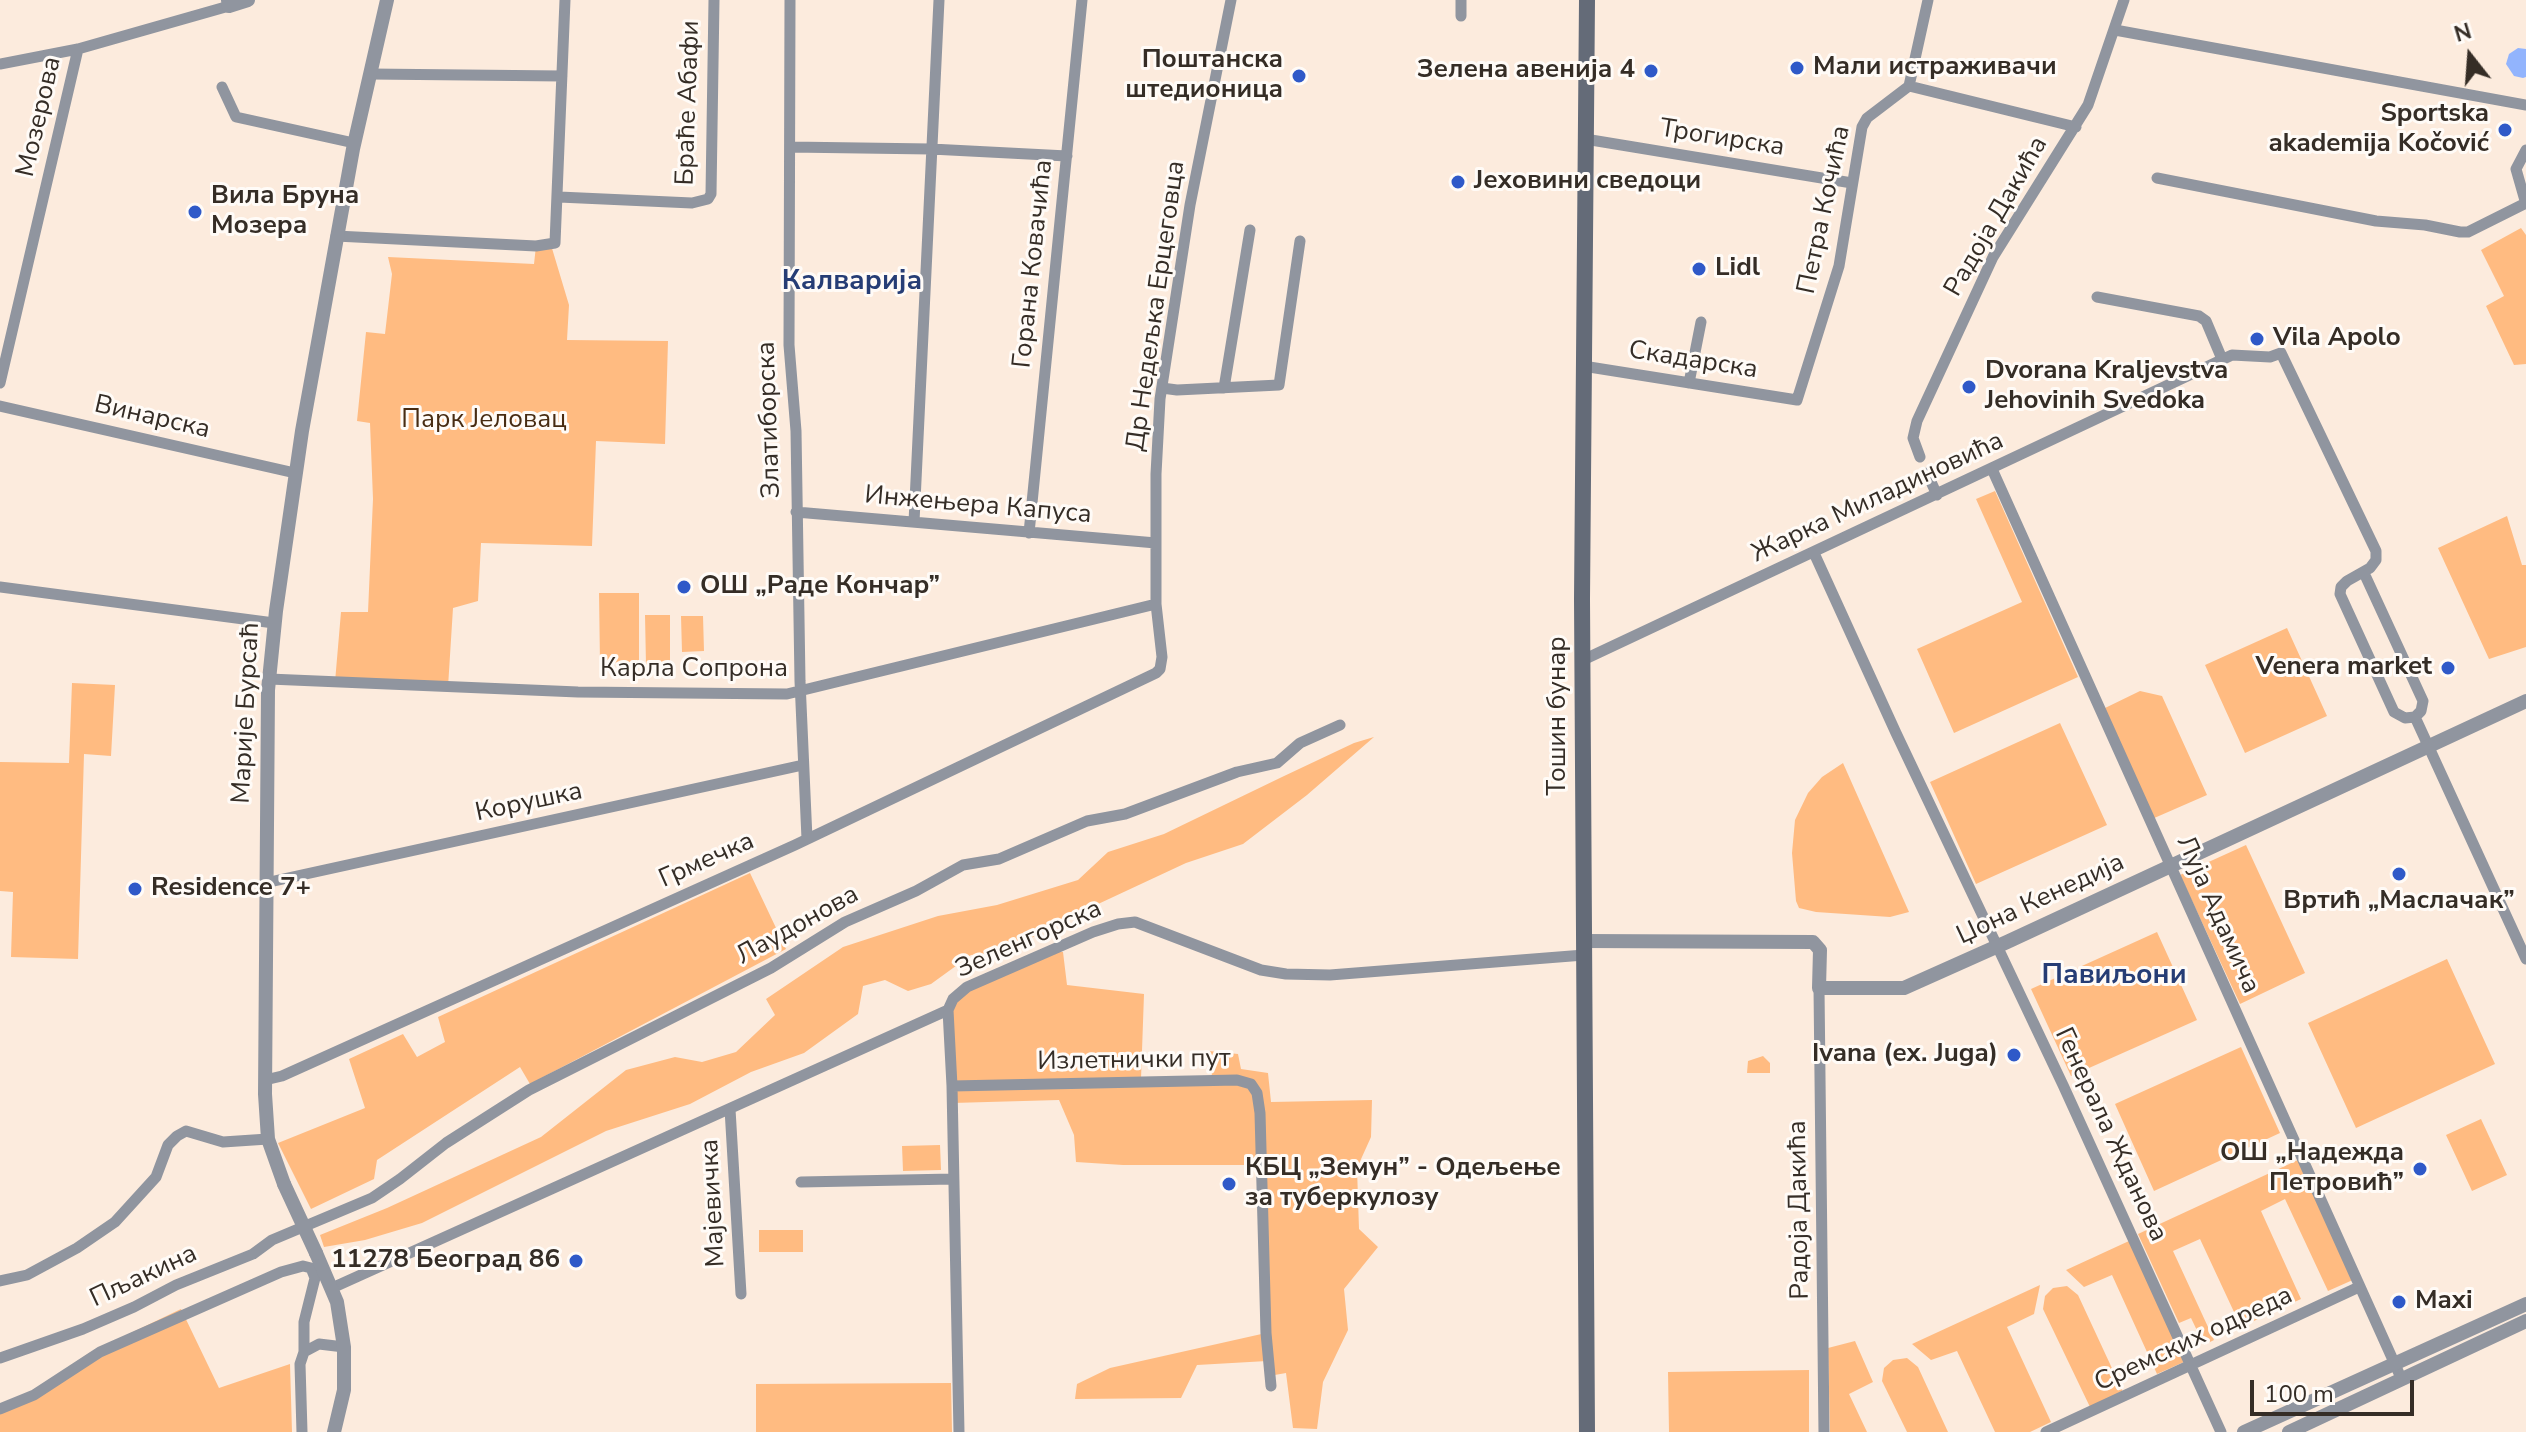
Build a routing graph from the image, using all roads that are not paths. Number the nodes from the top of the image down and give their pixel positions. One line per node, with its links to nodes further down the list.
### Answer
1 (247, 0): 13 (street)
2 (387, 0): 18 (street, Марије Бурсаћ)
3 (565, 0): 19 (street)
4 (714, 0): 32 (street, Браће Абафи)
5 (790, 0): 26 (street, Златиборска)
6 (939, 0): 27 (street)
7 (1082, 0): 29 (street, Горана Ковачића)
8 (1231, 0): 43 (street, Др Недељка Ерцеговца)
9 (1461, 0): 14 (street)
10 (1587, 0): 24 (main road, Тошин бунар)
11 (1928, 0): 20 (street)
12 (2124, 0): 15 (street, Радоја Дакића)
13 (228, 3): 16 (street)
14 (1461, 16)
15 (2115, 30): 22 (street); 23 (street, Радоја Дакића)
16 (78, 49): 17 (street); 41 (street, Мозерова)
17 (0, 64)
18 (370, 74): 19 (street); 25 (street, Марије Бурсаћ)
19 (562, 76): 32 (street)
20 (1909, 86): 23 (street); 31 (street, Петра Кочића)
21 (222, 87): 25 (street)
22 (2526, 105)
23 (2076, 127): 47 (street, Радоја Дакића)
24 (1585, 139): 31 (street, Трогирска); 40 (main road, Тошин бунар)
25 (354, 143): 35 (street, Марије Бурсаћ)
26 (790, 147): 27 (street); 52 (street, Златиборска)
27 (931, 149): 29 (street); 53 (street)
28 (2526, 150): 33 (street)
29 (1067, 156): 54 (street, Горана Ковачића)
30 (2157, 178): 33 (street)
31 (1852, 183): 45 (street, Петра Кочића)
32 (559, 197): 35 (street)
33 (2526, 203)
34 (1250, 230): 44 (street)
35 (336, 236): 49 (street, Марије Бурсаћ)
36 (1300, 241): 44 (street)
37 (2097, 297): 39 (street)
38 (1701, 322): 42 (street)
39 (2222, 359): 48 (street, Жарка Миладиновића); 57 (street, Жарка Миладиновића)
40 (1583, 366): 42 (street, Скадарска); 61 (main road, Тошин бунар)
41 (0, 383)
42 (1689, 383): 45 (street, Скадарска)
43 (1162, 388): 44 (street); 55 (street, Др Недељка Ерцеговца)
44 (1224, 388)
45 (1797, 400)
46 (0, 406): 49 (street, Винарска)
47 (1920, 457)
48 (1992, 469): 51 (street, Жарка Миладиновића); 71 (street, Луја Адамича)
49 (295, 473): 60 (street, Марије Бурсаћ)
50 (1927, 473): 51 (street)
51 (1937, 495): 56 (street, Жарка Миладиновића)
52 (796, 512): 53 (street, Инжењера Капуса); 64 (street, Златиборска)
53 (914, 522): 54 (street, Инжењера Капуса)
54 (1029, 533): 55 (street, Инжењера Капуса)
55 (1156, 543): 59 (street, Др Недељка Ерцеговца)
56 (1814, 553): 61 (street, Жарка Миладиновића); 73 (street, Генерала Жданова)
57 (2364, 573): 66 (street); 66 (street)
58 (0, 587): 60 (street)
59 (1156, 604): 62 (street, Др Недељка Ерцеговца); 64 (street, Карла Сопрона)
60 (274, 623): 63 (street, Марије Бурсаћ)
61 (1583, 660): 74 (main road, Тошин бунар)
62 (1160, 669): 70 (street, Грмечка)
63 (269, 679): 64 (street, Карла Сопрона); 72 (street, Марије Бурсаћ)
64 (800, 693): 69 (street, Златиборска)
65 (2526, 701): 68 (street, Џона Кенедија)
66 (2415, 717): 68 (street)
67 (1340, 725): 84 (street, Лаудонова)
68 (2429, 747): 71 (street, Џона Кенедија); 75 (street)
69 (803, 765): 70 (street, Златиборска); 72 (street, Корушка)
70 (807, 839): 78 (street, Грмечка)
71 (2171, 867): 73 (street, Џона Кенедија); 86 (street, Луја Адамича)
72 (265, 883): 78 (street, Марије Бурсаћ)
73 (1998, 947): 76 (street, Џона Кенедија); 95 (street, Генерала Жданова)
74 (1584, 948): 76 (street); 77 (street, Зеленгорска); 102 (main road, Тошин бунар)
75 (2526, 959)
76 (1819, 988): 103 (street, Радоја Дакића)
77 (948, 1010): 79 (street, Зеленгорска); 80 (street)
78 (265, 1080): 81 (street, Марије Бурсаћ)
79 (952, 1086): 82 (street, Зеленгорска); 97 (street, Излетнички пут)
80 (730, 1109): 87 (street); 88 (street, Мајевичка)
81 (268, 1139): 85 (street); 87 (street, Марије Бурсаћ, bridge)
82 (953, 1179): 83 (street); 101 (street, Зеленгорска)
83 (801, 1182)
84 (302, 1228): 93 (street, Пљакина)
85 (0, 1281)
86 (2359, 1287): 94 (street, Луја Адамича); 95 (street, Сремских одреда)
87 (332, 1288): 91 (street, Марије Бурсаћ)
88 (741, 1294)
89 (2526, 1304): 94 (street)
90 (2526, 1321): 96 (street)
91 (344, 1347): 92 (street); 100 (street, Марије Бурсаћ)
92 (304, 1352): 98 (street); 99 (street)
93 (0, 1358)
94 (2395, 1364): 96 (street, Луја Адамича); 106 (street)
95 (2191, 1365): 104 (street, Сремских одреда); 105 (street, Генерала Жданова)
96 (2402, 1380): 107 (street)
97 (1271, 1386)
98 (0, 1409)
99 (302, 1432)
100 (334, 1432)
101 (959, 1432)
102 (1587, 1432)
103 (1824, 1432)
104 (2046, 1432)
105 (2221, 1432)
106 (2244, 1432)
107 (2289, 1432)

